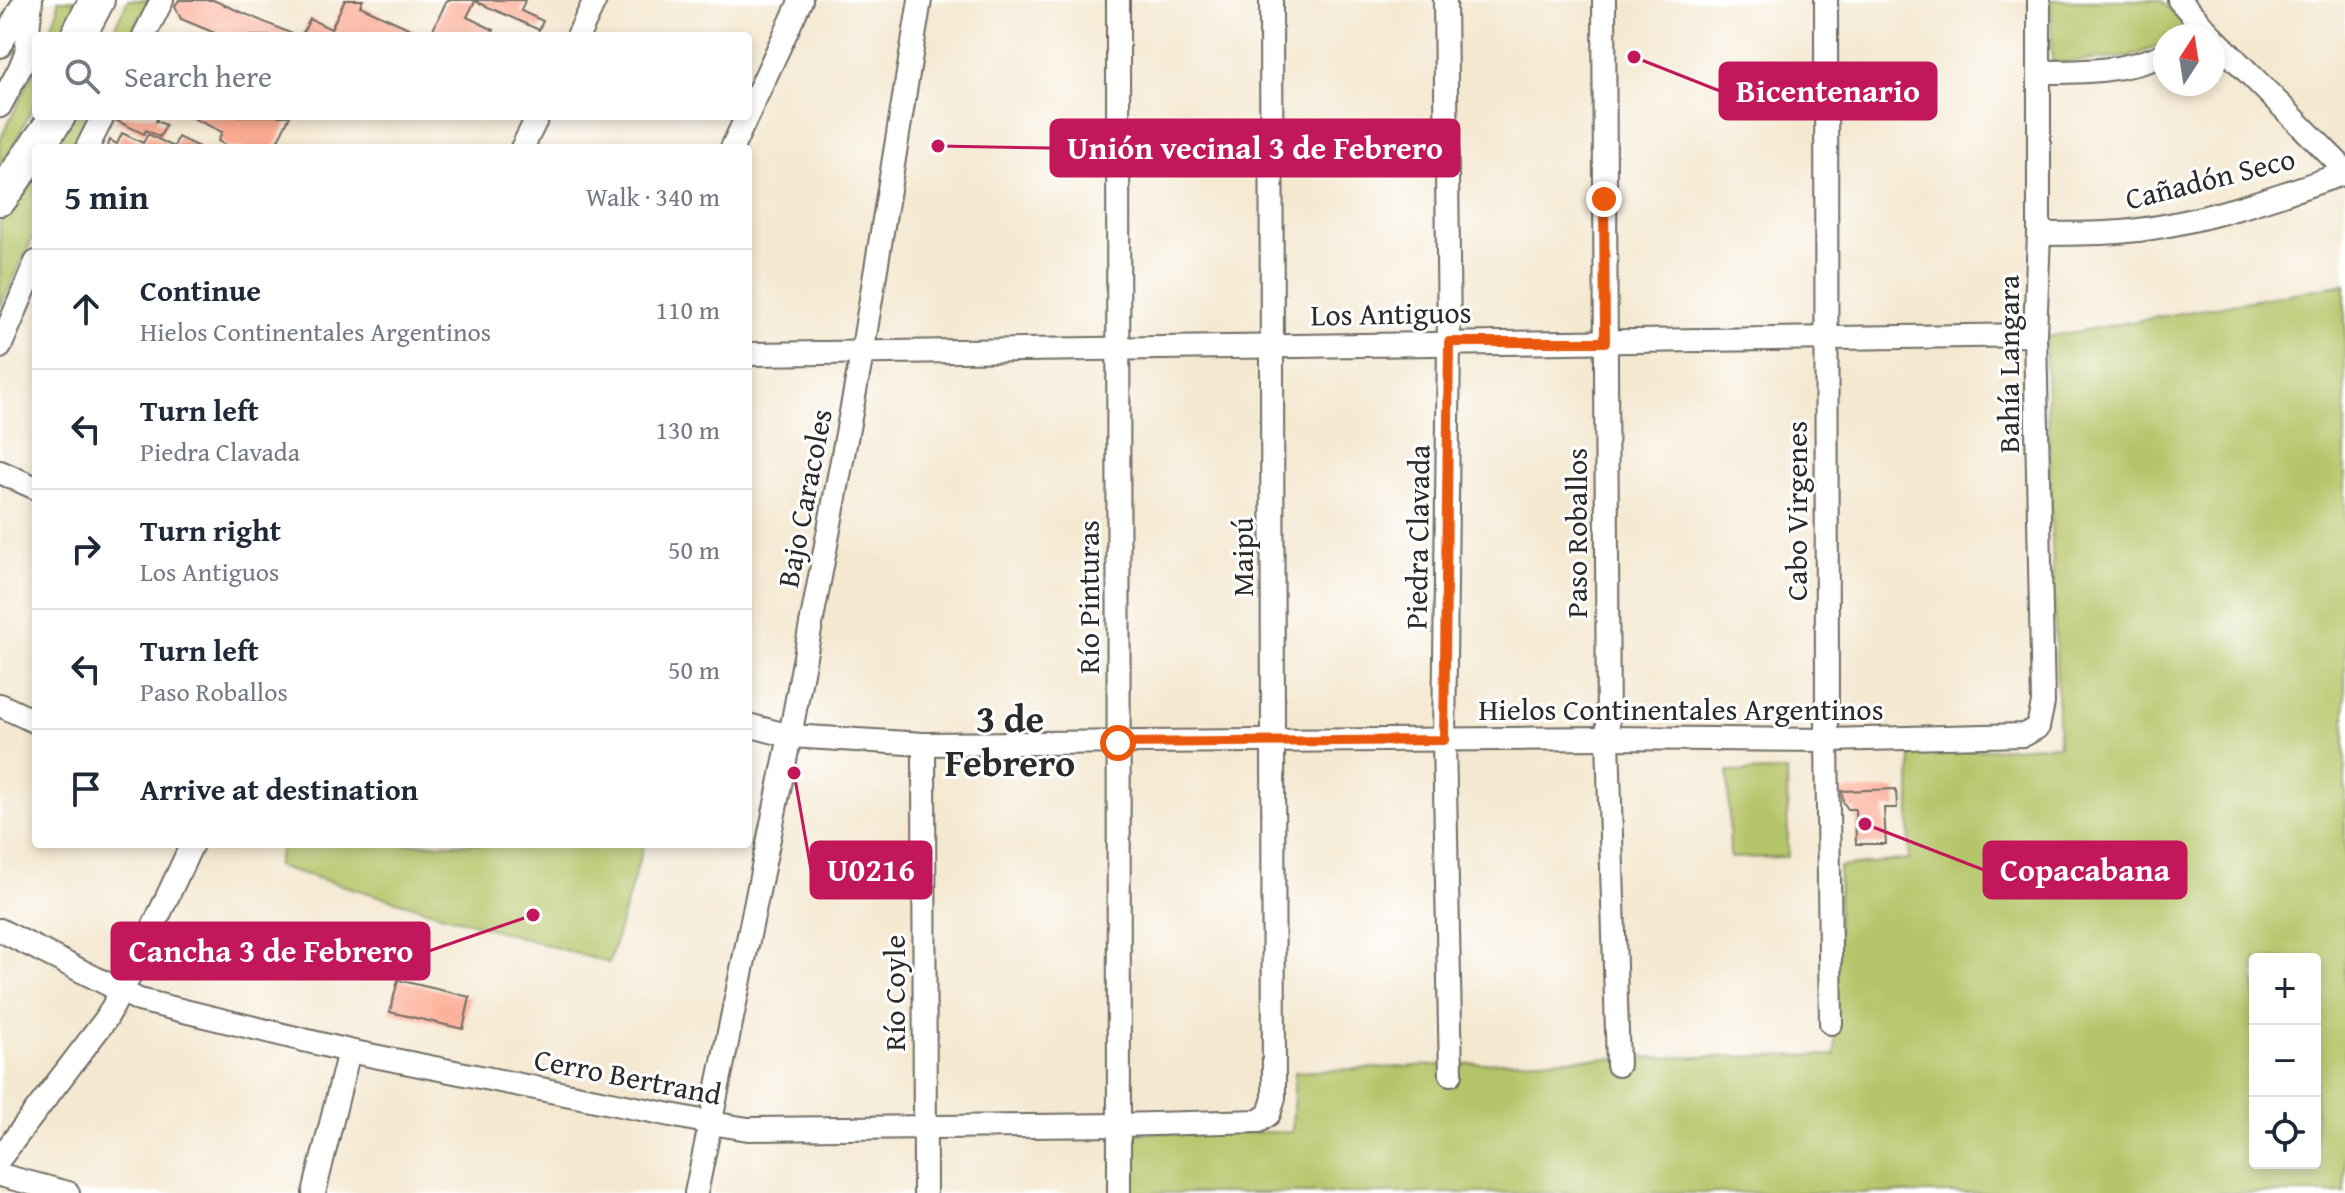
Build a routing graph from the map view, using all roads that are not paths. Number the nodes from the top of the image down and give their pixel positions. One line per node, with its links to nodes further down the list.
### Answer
1 (25, 0): 21 (street)
2 (31, 0): 25 (street)
3 (97, 0): 17 (main road)
4 (120, 0): 18 (main road)
5 (162, 0): 19 (street)
6 (595, 0): 20 (street)
7 (801, 0): 26 (street)
8 (920, 0): 50 (street, Bajo Caracoles)
9 (1118, 0): 48 (street, Río Pinturas)
10 (1271, 0): 46 (street, Maipú)
11 (1445, 0): 44 (street, Piedra Clavada)
12 (1604, 0): 45 (street, Paso Roballos)
13 (1826, 0): 43 (street, Cabo Virgenes)
14 (2039, 0): 24 (street, Bahía Langara)
15 (2179, 0): 16 (street)
16 (2197, 24)
17 (80, 32)
18 (104, 32)
19 (146, 32)
20 (580, 32)
21 (0, 46)
22 (2225, 54): 37 (street)
23 (2153, 58): 24 (street)
24 (2039, 72): 40 (street, Bahía Langara)
25 (0, 106)
26 (752, 106)
27 (34, 120): 38 (main road)
28 (55, 120): 32 (main road)
29 (101, 120): 33 (street)
30 (536, 120): 34 (street)
31 (746, 120): 35 (street)
32 (38, 144)
33 (89, 144)
34 (524, 144)
35 (734, 144)
36 (32, 153): 39 (main road)
37 (2345, 172): 40 (street, Cañadón Seco)
38 (0, 192)
39 (0, 198)
40 (2039, 234): 42 (street, Bahía Langara)
41 (32, 271): 47 (street)
42 (2035, 335): 43 (street, Los Antiguos); 56 (street, Bahía Langara)
43 (1825, 339): 45 (street, Los Antiguos); 60 (street, Cabo Virgenes)
44 (1449, 342): 45 (street, Los Antiguos); 46 (street, Los Antiguos); 59 (street, Piedra Clavada)
45 (1605, 342): 58 (street, Paso Roballos)
46 (1271, 345): 48 (street, Los Antiguos); 61 (street, Maipú)
47 (0, 347)
48 (1117, 349): 50 (street, Los Antiguos); 62 (street, Río Pinturas)
49 (752, 354): 50 (street, Los Antiguos)
50 (862, 354): 57 (street, Bajo Caracoles)
51 (0, 472): 52 (street)
52 (32, 486)
53 (0, 705): 54 (street)
54 (32, 720)
55 (752, 726): 57 (street, Hielos Continentales Argentinos)
56 (2038, 727): 60 (street, Hielos Continentales Argentinos)
57 (790, 736): 63 (street, Hielos Continentales Argentinos); 72 (street, Bajo Caracoles)
58 (1608, 738): 59 (street, Hielos Continentales Argentinos); 60 (street, Hielos Continentales Argentinos); 69 (street, Paso Roballos)
59 (1444, 740): 61 (street, Hielos Continentales Argentinos); 70 (street, Piedra Clavada)
60 (1827, 740): 67 (street, Cabo Virgenes)
61 (1272, 741): 62 (street, Hielos Continentales Argentinos); 71 (street, Maipú)
62 (1118, 743): 63 (street, Hielos Continentales Argentinos); 73 (street, Río Pinturas)
63 (924, 744): 74 (street, Río Coyle)
64 (190, 848): 66 (street)
65 (0, 930): 66 (street, Cerro Bertrand)
66 (121, 992): 68 (street, Cerro Bertrand); 75 (street)
67 (1831, 1023)
68 (349, 1051): 72 (street, Cerro Bertrand); 78 (street)
69 (1618, 1065)
70 (1451, 1074)
71 (1269, 1114): 73 (street, Cerro Bertrand)
72 (711, 1123): 74 (street, Cerro Bertrand); 79 (street, Bajo Caracoles)
73 (1119, 1125): 74 (street, Cerro Bertrand); 81 (street, Río Pinturas)
74 (924, 1128): 80 (street, Río Coyle)
75 (0, 1158)
76 (0, 1175): 77 (street)
77 (68, 1193)
78 (314, 1193)
79 (696, 1193)
80 (925, 1193)
81 (1119, 1193)

